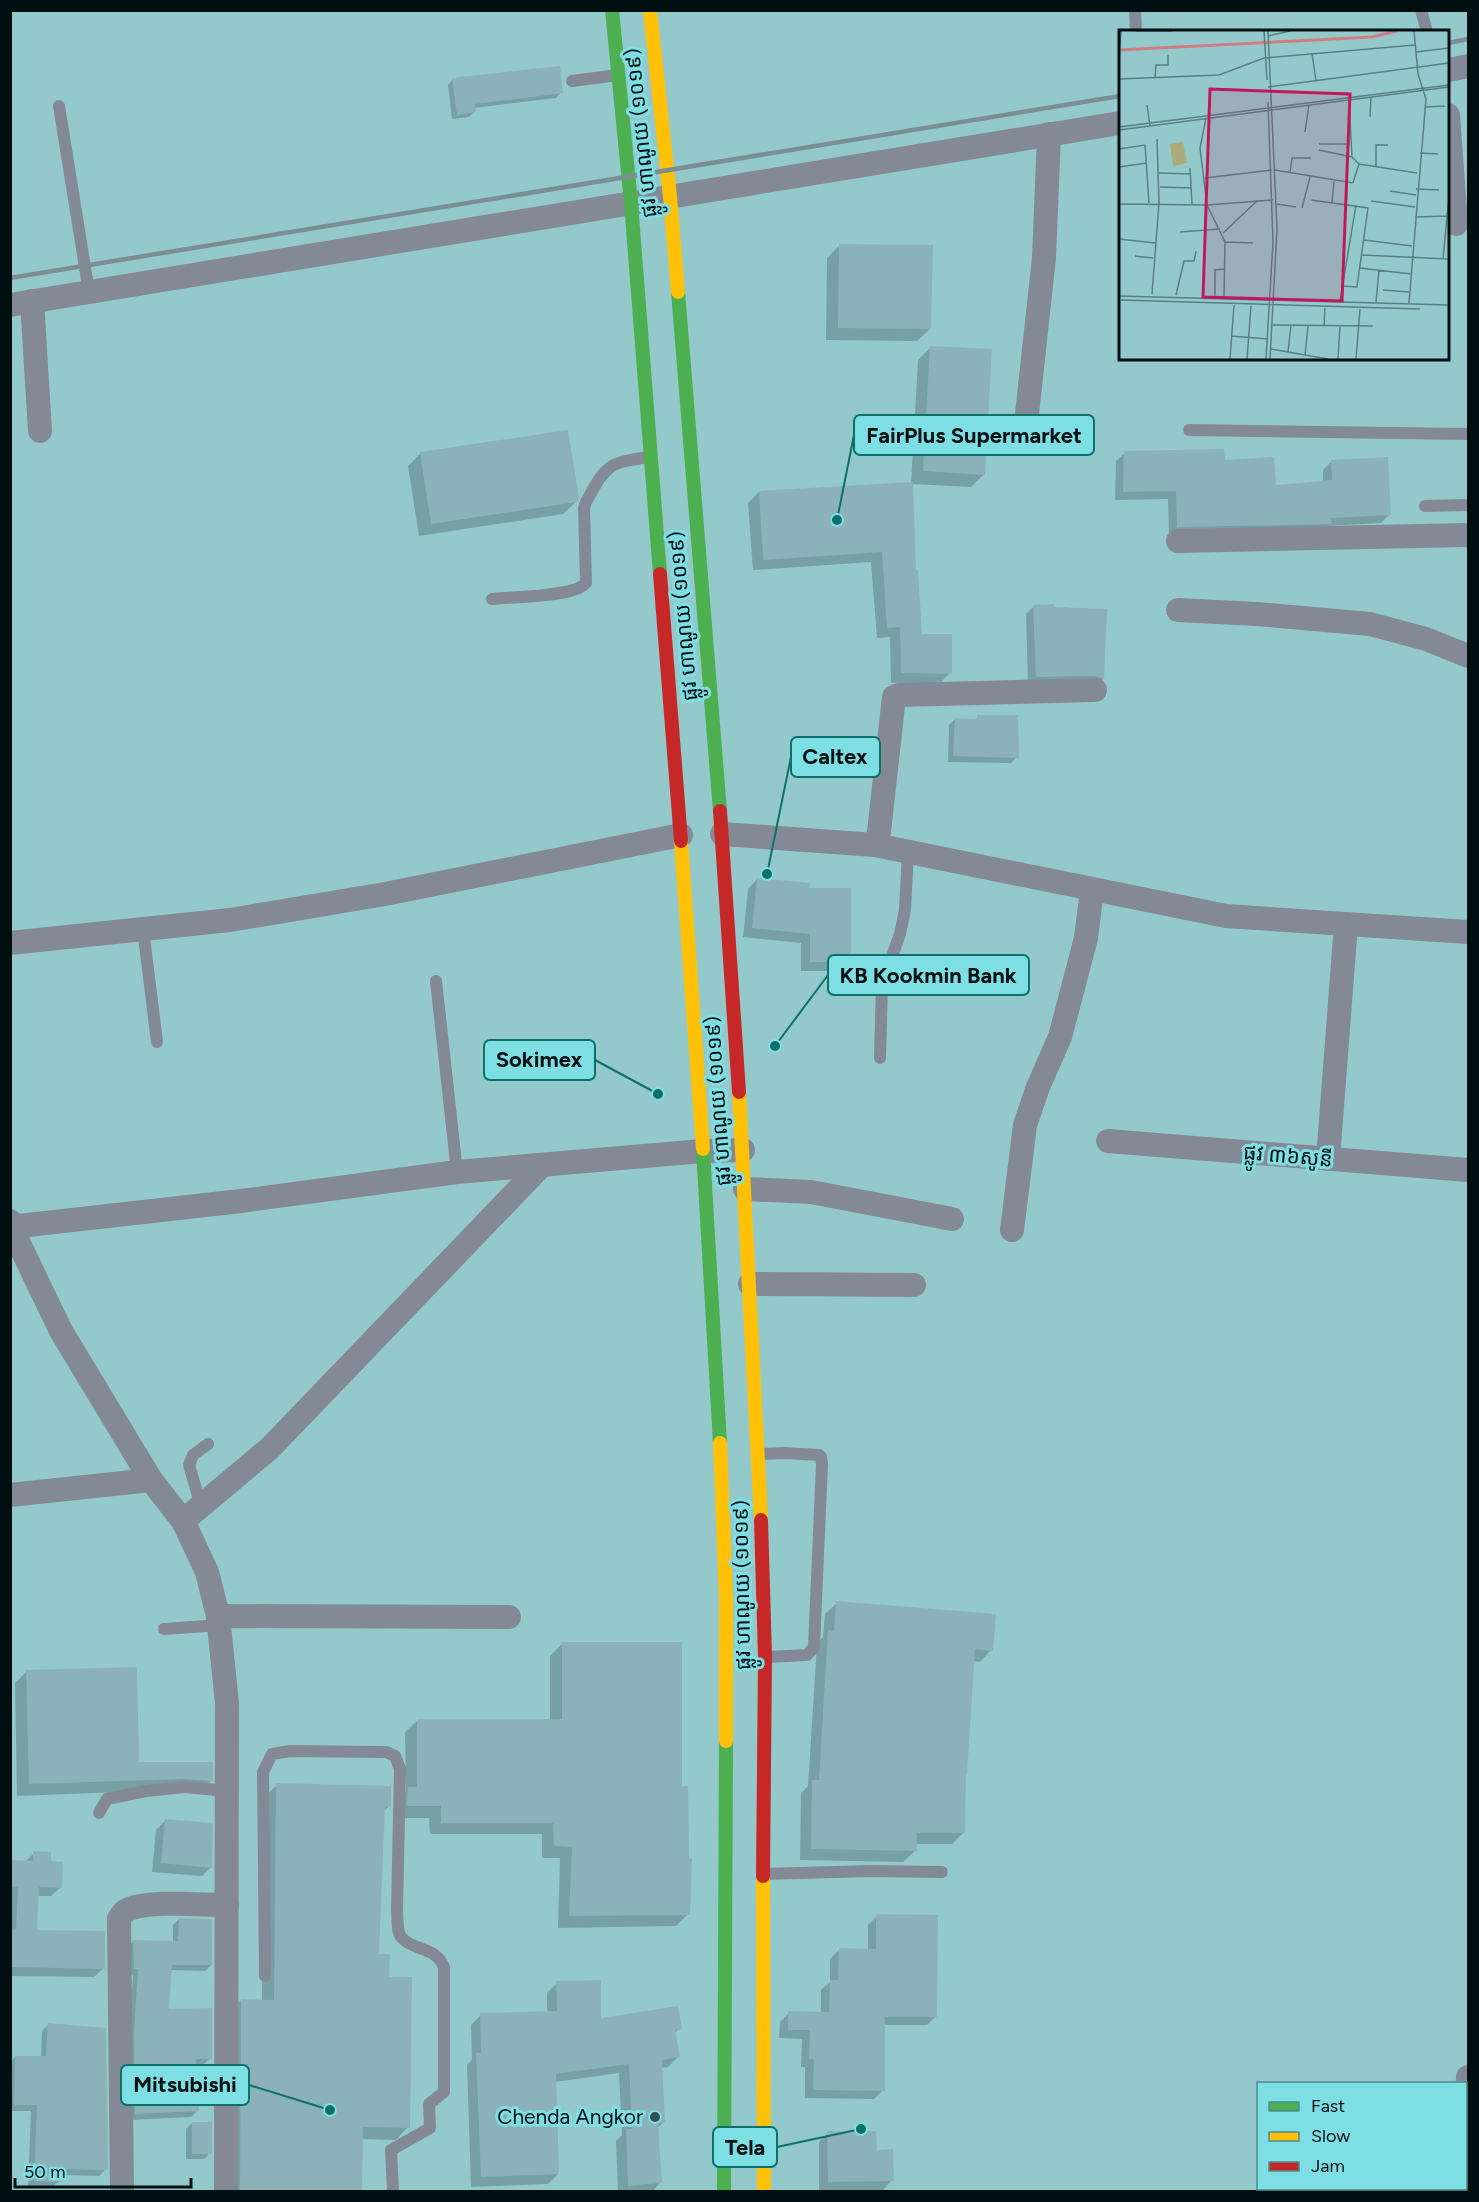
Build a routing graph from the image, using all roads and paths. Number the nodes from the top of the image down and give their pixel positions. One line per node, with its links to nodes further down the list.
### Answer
1 (612, 10): 9 (main road, ផ្លូវ ហាណូយ (១០១៩))
2 (650, 10): 15 (main road, ផ្លូវ ហាណូយ (១០១៩))
3 (1134, 10): 5 (lane)
4 (1421, 10): 6 (lane)
5 (1136, 30)
6 (1426, 30)
7 (1468, 66): 8 (street)
8 (1449, 70)
9 (619, 75): 10 (lane); 16 (main road, ផ្លូវ ហាណូយ (១០១៩))
10 (572, 81)
11 (59, 106): 18 (lane)
12 (1119, 123): 14 (street)
13 (1449, 129): 17 (street)
14 (1049, 134): 15 (street); 20 (street)
15 (670, 197): 16 (street); 33 (main road, ផ្លូវ ហាណូយ (១០១៩))
16 (631, 203): 18 (street); 24 (main road, ផ្លូវ ហាណូយ (១០១៩))
17 (1456, 224)
18 (89, 292): 19 (street)
19 (21, 303): 22 (street)
20 (1026, 423)
21 (1189, 430): 23 (lane)
22 (40, 431)
23 (1468, 434)
24 (651, 457): 29 (lane); 34 (main road, ផ្លូវ ហាណូយ (១០១៩))
25 (1468, 505): 26 (lane)
26 (1425, 506)
27 (1468, 535): 28 (street)
28 (1178, 541)
29 (492, 599)
30 (1178, 610): 31 (street)
31 (1468, 656)
32 (1095, 690): 35 (street)
33 (722, 834): 35 (street); 47 (main road, ផ្លូវ ហាណូយ (១០១៩))
34 (681, 835): 39 (street); 46 (main road, ផ្លូវ ហាណូយ (១០១៩))
35 (875, 845): 36 (street)
36 (908, 852): 37 (street); 44 (lane)
37 (1092, 890): 38 (street); 56 (street)
38 (1346, 924): 40 (street); 48 (street)
39 (142, 929): 41 (street); 43 (lane)
40 (1468, 932)
41 (10, 943)
42 (436, 981): 51 (lane)
43 (157, 1042)
44 (880, 1058)
45 (1108, 1141): 48 (street, ផ្លូវ ៣៦សូនី)
46 (703, 1150): 47 (street); 49 (street); 79 (main road, ផ្លូវ ហាណូយ (១០១៩))
47 (743, 1150): 52 (main road, ផ្លូវ ហាណូយ (១០១៩))
48 (1328, 1159): 50 (street, ផ្លូវ ៣៦សូនី)
49 (542, 1165): 51 (street); 63 (street)
50 (1468, 1170)
51 (457, 1172): 55 (street)
52 (745, 1189): 53 (street); 57 (main road, ផ្លូវ ហាណូយ (១០១៩))
53 (952, 1219)
54 (10, 1221): 55 (street)
55 (11, 1227): 61 (street)
56 (1012, 1230)
57 (750, 1284): 58 (street); 60 (main road, ផ្លូវ ហាណូយ (១០១៩))
58 (914, 1285)
59 (208, 1444): 63 (lane)
60 (759, 1454): 67 (main road, ផ្លូវ ហាណូយ (១០១៩)); 67 (lane)
61 (152, 1480): 62 (street); 63 (street)
62 (10, 1495)
63 (192, 1514): 65 (street)
64 (509, 1617): 65 (street)
65 (219, 1620): 66 (lane); 68 (street)
66 (164, 1629)
67 (765, 1657): 71 (main road, ផ្លូវ ហាណូយ (១០១៩))
68 (226, 1791): 69 (lane); 72 (street)
69 (99, 1813)
70 (942, 1872): 71 (lane)
71 (764, 1874): 80 (main road, ផ្លូវ ហាណូយ (១០១៩))
72 (227, 1905): 76 (street); 77 (street)
73 (265, 1976): 78 (lane)
74 (1468, 2077): 75 (street)
75 (1467, 2095)
76 (122, 2192)
77 (226, 2192)
78 (393, 2192)
79 (724, 2192)
80 (764, 2192)

